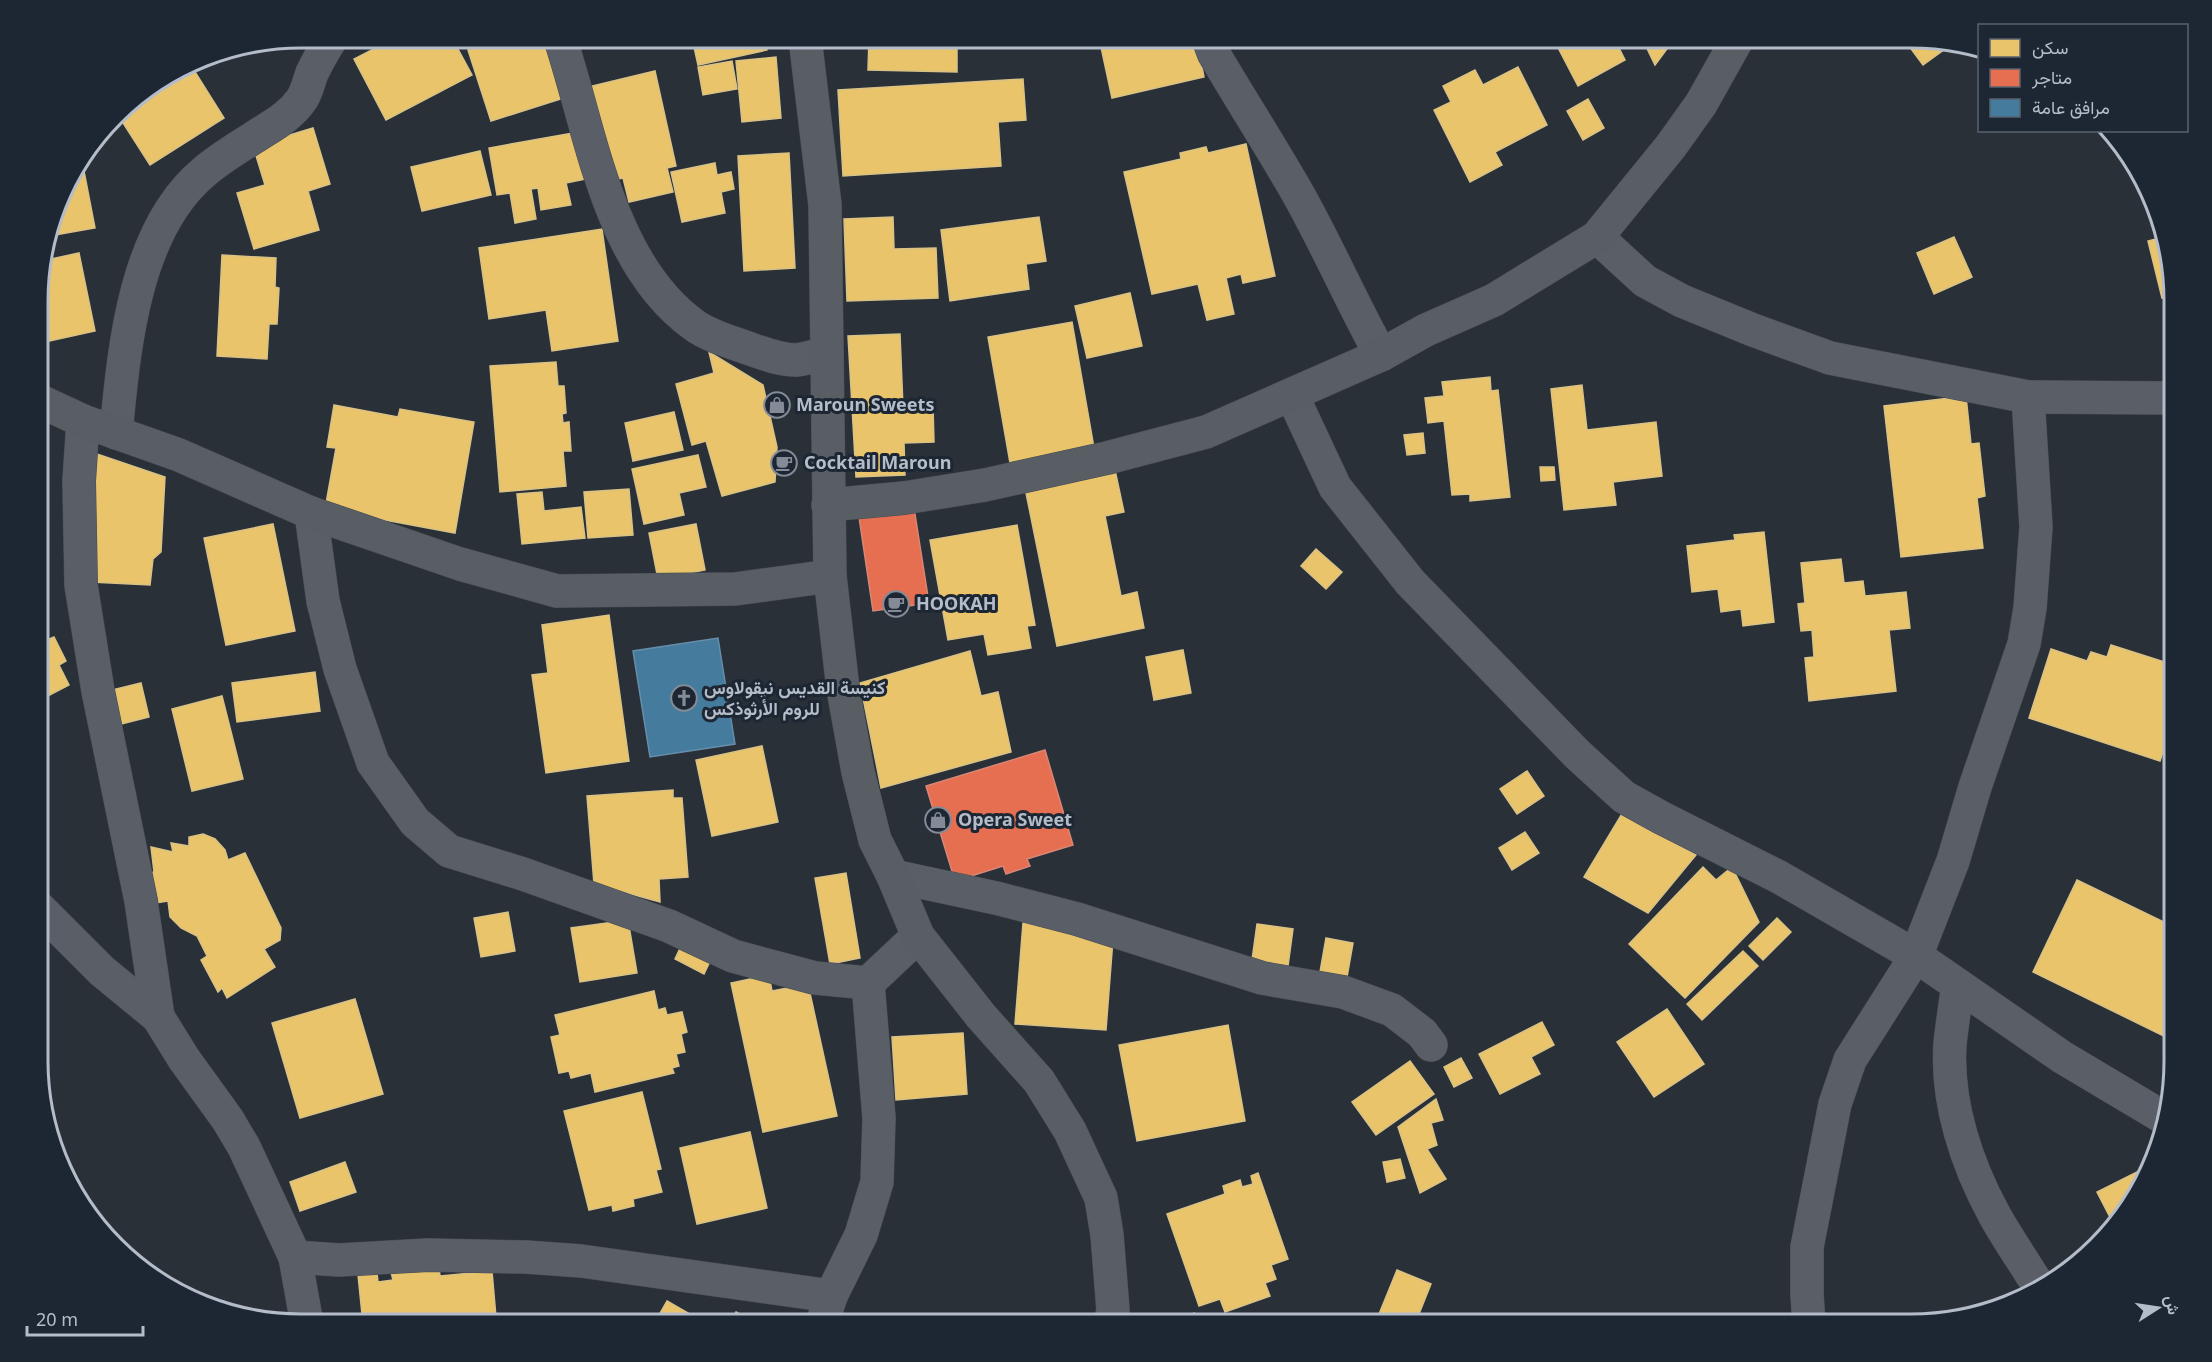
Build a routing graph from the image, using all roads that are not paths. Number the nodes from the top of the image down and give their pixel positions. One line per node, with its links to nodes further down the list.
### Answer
1 (326, 48): 14 (street)
2 (563, 48): 7 (street)
3 (806, 48): 7 (street)
4 (1212, 48): 8 (street)
5 (1732, 48): 6 (street)
6 (1597, 237): 8 (street); 10 (street)
7 (827, 353): 15 (street)
8 (1381, 355): 9 (street)
9 (1292, 395): 15 (street); 21 (street)
10 (2028, 397): 11 (street); 21 (street)
11 (2164, 398)
12 (48, 405): 13 (street)
13 (83, 421): 14 (street); 24 (street)
14 (116, 434): 16 (street)
15 (828, 505): 17 (street)
16 (311, 513): 17 (street); 22 (street)
17 (830, 576): 18 (street)
18 (893, 876): 20 (street); 25 (street)
19 (48, 917): 24 (street)
20 (918, 936): 22 (street); 31 (street)
21 (1916, 956): 23 (street); 32 (street)
22 (868, 983): 29 (street)
23 (1958, 985): 26 (street); 28 (street)
24 (158, 1017): 27 (street)
25 (1431, 1045)
26 (2158, 1114)
27 (295, 1257): 29 (street); 30 (street)
28 (2035, 1281)
29 (826, 1310)
30 (305, 1314)
31 (1112, 1314)
32 (1809, 1314)

